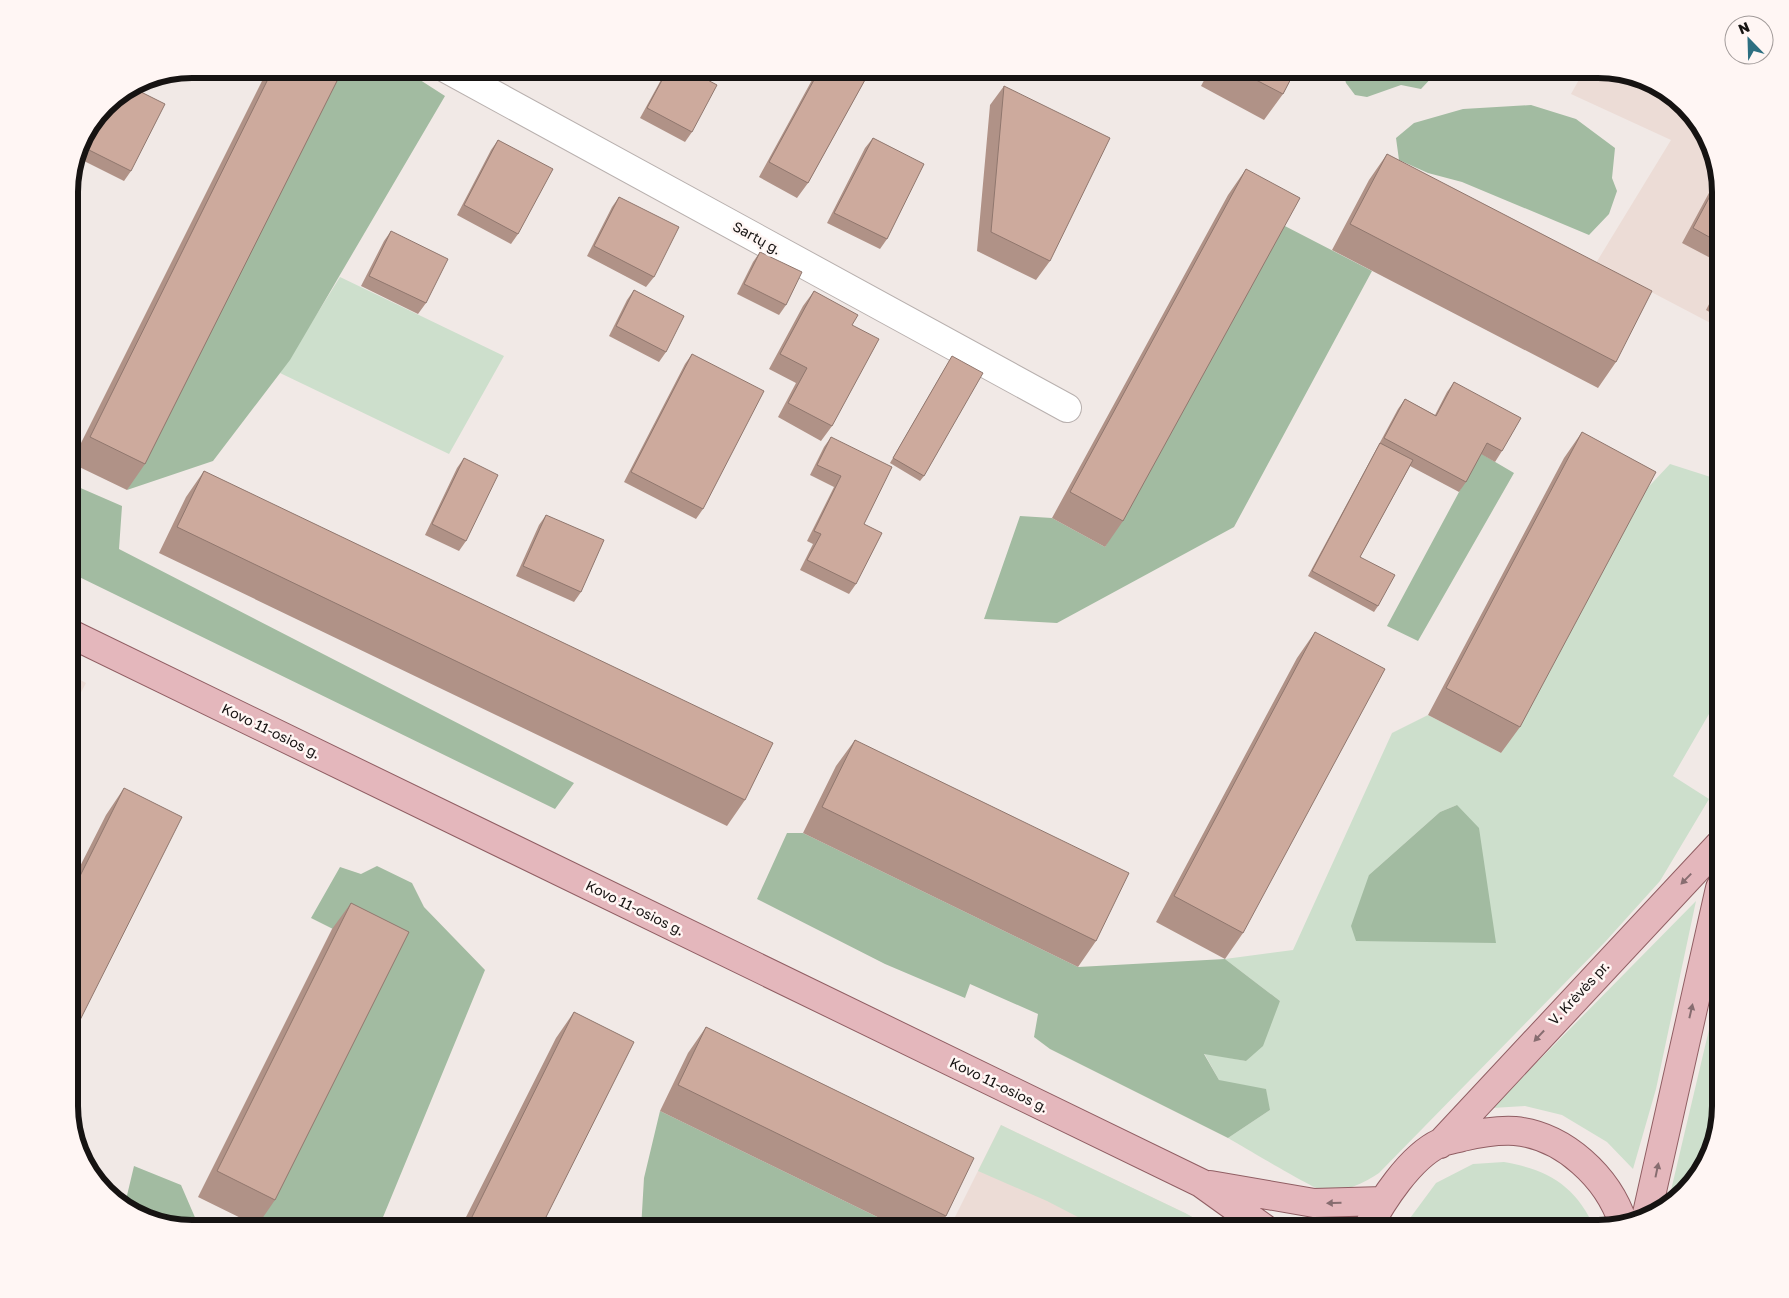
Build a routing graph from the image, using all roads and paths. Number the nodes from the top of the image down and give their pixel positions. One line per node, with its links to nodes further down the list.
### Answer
1 (464, 78): 2 (street, Sartų g.)
2 (1067, 408)
3 (78, 637): 7 (main road, Kovo 11-osios g.)
4 (1712, 853): 6 (main road, V. Krėvės pr., one-way to 6)
5 (1712, 924): 9 (main road, one-way to 5)
6 (1440, 1144): 8 (main road); 10 (main road)
7 (1201, 1184): 8 (main road, Kovo 11-osios g., one-way to 7); 11 (main road, Kovo 11-osios g.)
8 (1382, 1201): 12 (main road)
9 (1648, 1209)
10 (1621, 1218)
11 (1252, 1220)
12 (1371, 1220)

